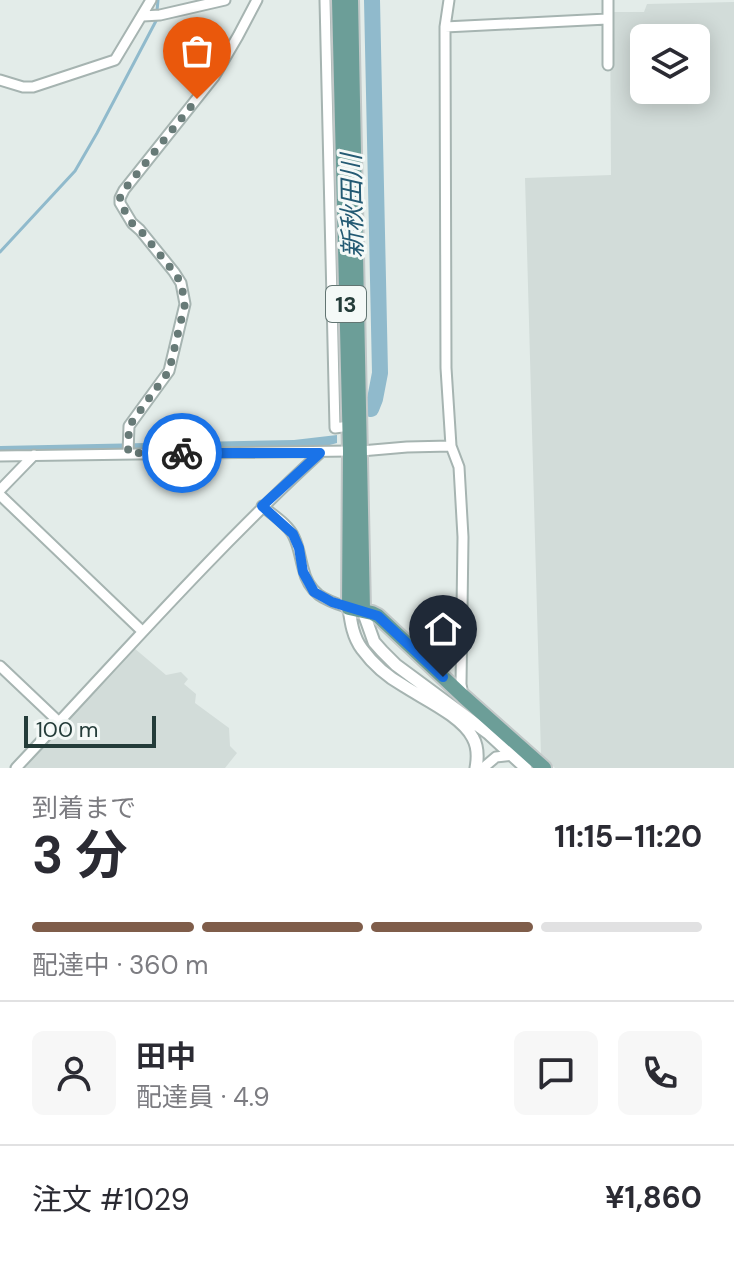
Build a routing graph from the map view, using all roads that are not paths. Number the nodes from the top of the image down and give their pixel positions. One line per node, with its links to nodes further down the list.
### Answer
1 (151, 0): 9 (street)
2 (225, 0): 9 (street)
3 (257, 0): 16 (street)
4 (325, 0): 14 (street)
5 (339, 0): 14 (main road, 13)
6 (351, 0): 17 (main road, 13)
7 (449, 0): 11 (street)
8 (608, 0): 10 (street)
9 (143, 16): 13 (street)
10 (607, 19): 11 (street); 12 (street)
11 (445, 27): 15 (street)
12 (608, 65)
13 (0, 80)
14 (349, 426): 17 (main road, 13)
15 (451, 446): 17 (street); 26 (street)
16 (128, 449): 18 (street); 19 (street)
17 (356, 451): 18 (street); 23 (main road, 13)
18 (320, 453): 22 (street)
19 (34, 455): 20 (street); 21 (street)
20 (0, 456)
21 (0, 492): 24 (street)
22 (262, 506): 23 (street); 24 (street)
23 (356, 610): 26 (main road); 28 (street); 30 (street)
24 (142, 631): 27 (street)
25 (0, 666): 27 (street)
26 (463, 696): 33 (main road)
27 (59, 722): 29 (street)
28 (513, 755): 31 (street); 32 (street)
29 (16, 768)
30 (476, 768)
31 (483, 768)
32 (526, 768)
33 (544, 768)

